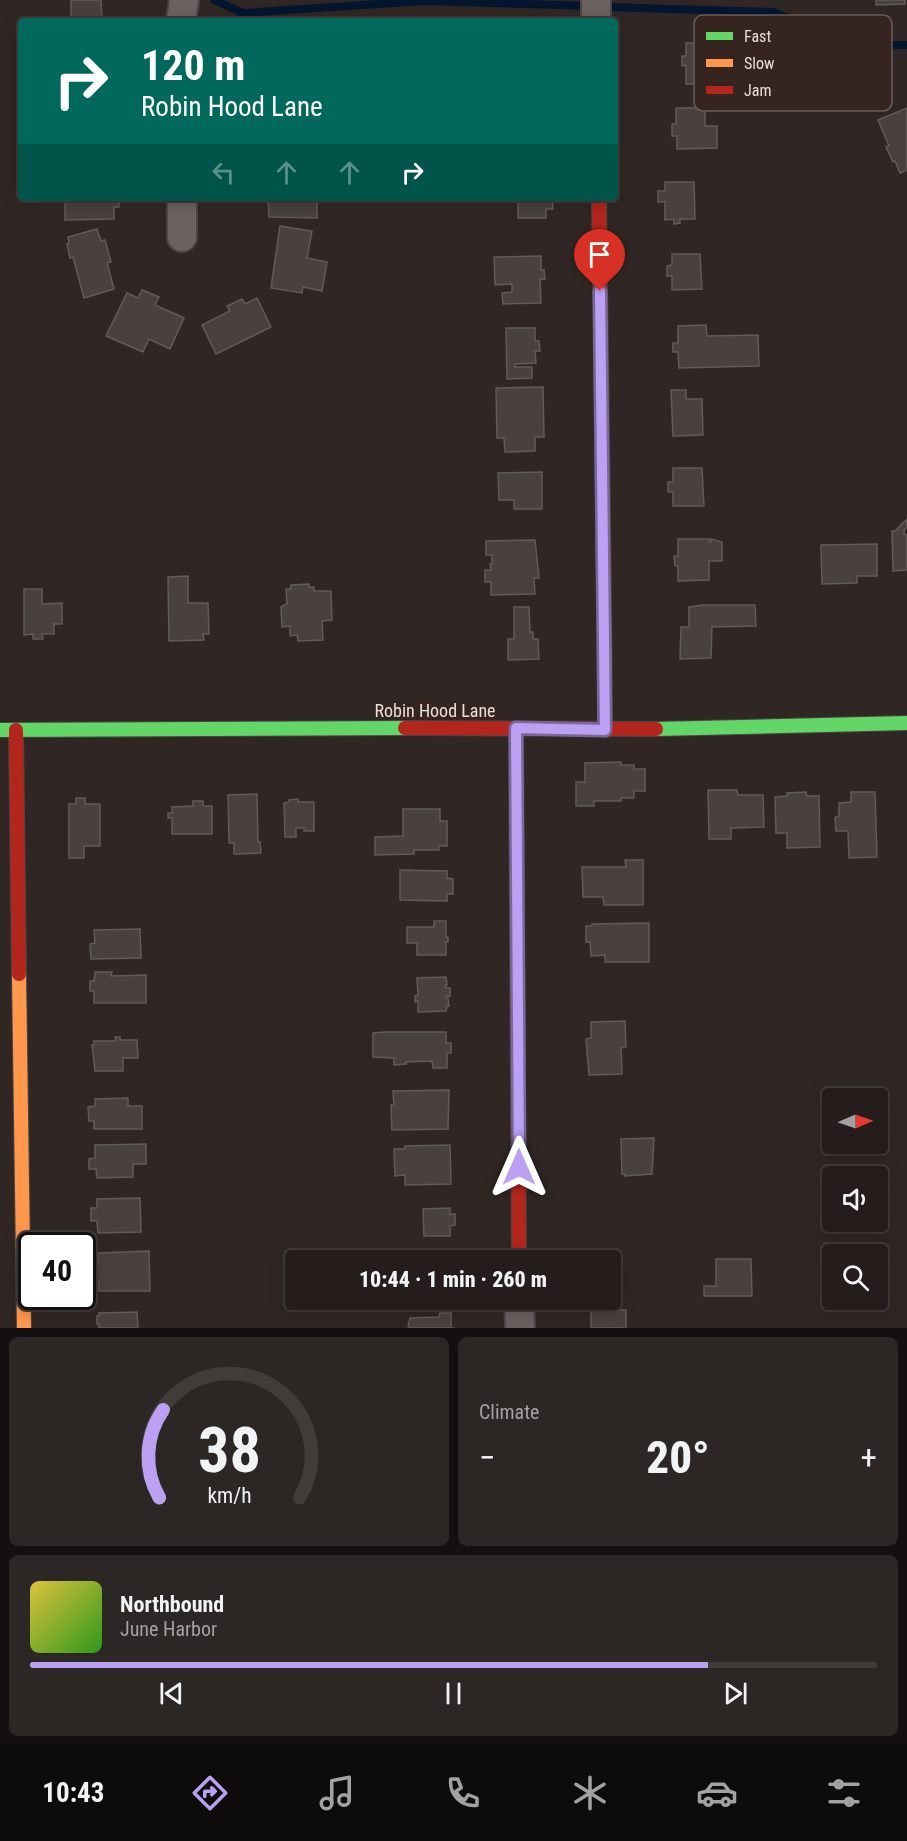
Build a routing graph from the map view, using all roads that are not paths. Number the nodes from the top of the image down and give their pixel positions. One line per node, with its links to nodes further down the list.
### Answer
1 (184, 0): 3 (street)
2 (596, 0): 4 (street)
3 (181, 18)
4 (596, 18)
5 (182, 201): 7 (street)
6 (599, 201): 12 (street)
7 (182, 237)
8 (907, 723): 12 (street, Robin Hood Lane)
9 (516, 728): 11 (street, Robin Hood Lane); 12 (street, Robin Hood Lane); 13 (street)
10 (0, 730): 11 (street, Robin Hood Lane)
11 (16, 730): 15 (street)
12 (605, 730)
13 (519, 1250)
14 (519, 1310): 16 (street)
15 (24, 1328)
16 (520, 1328)

